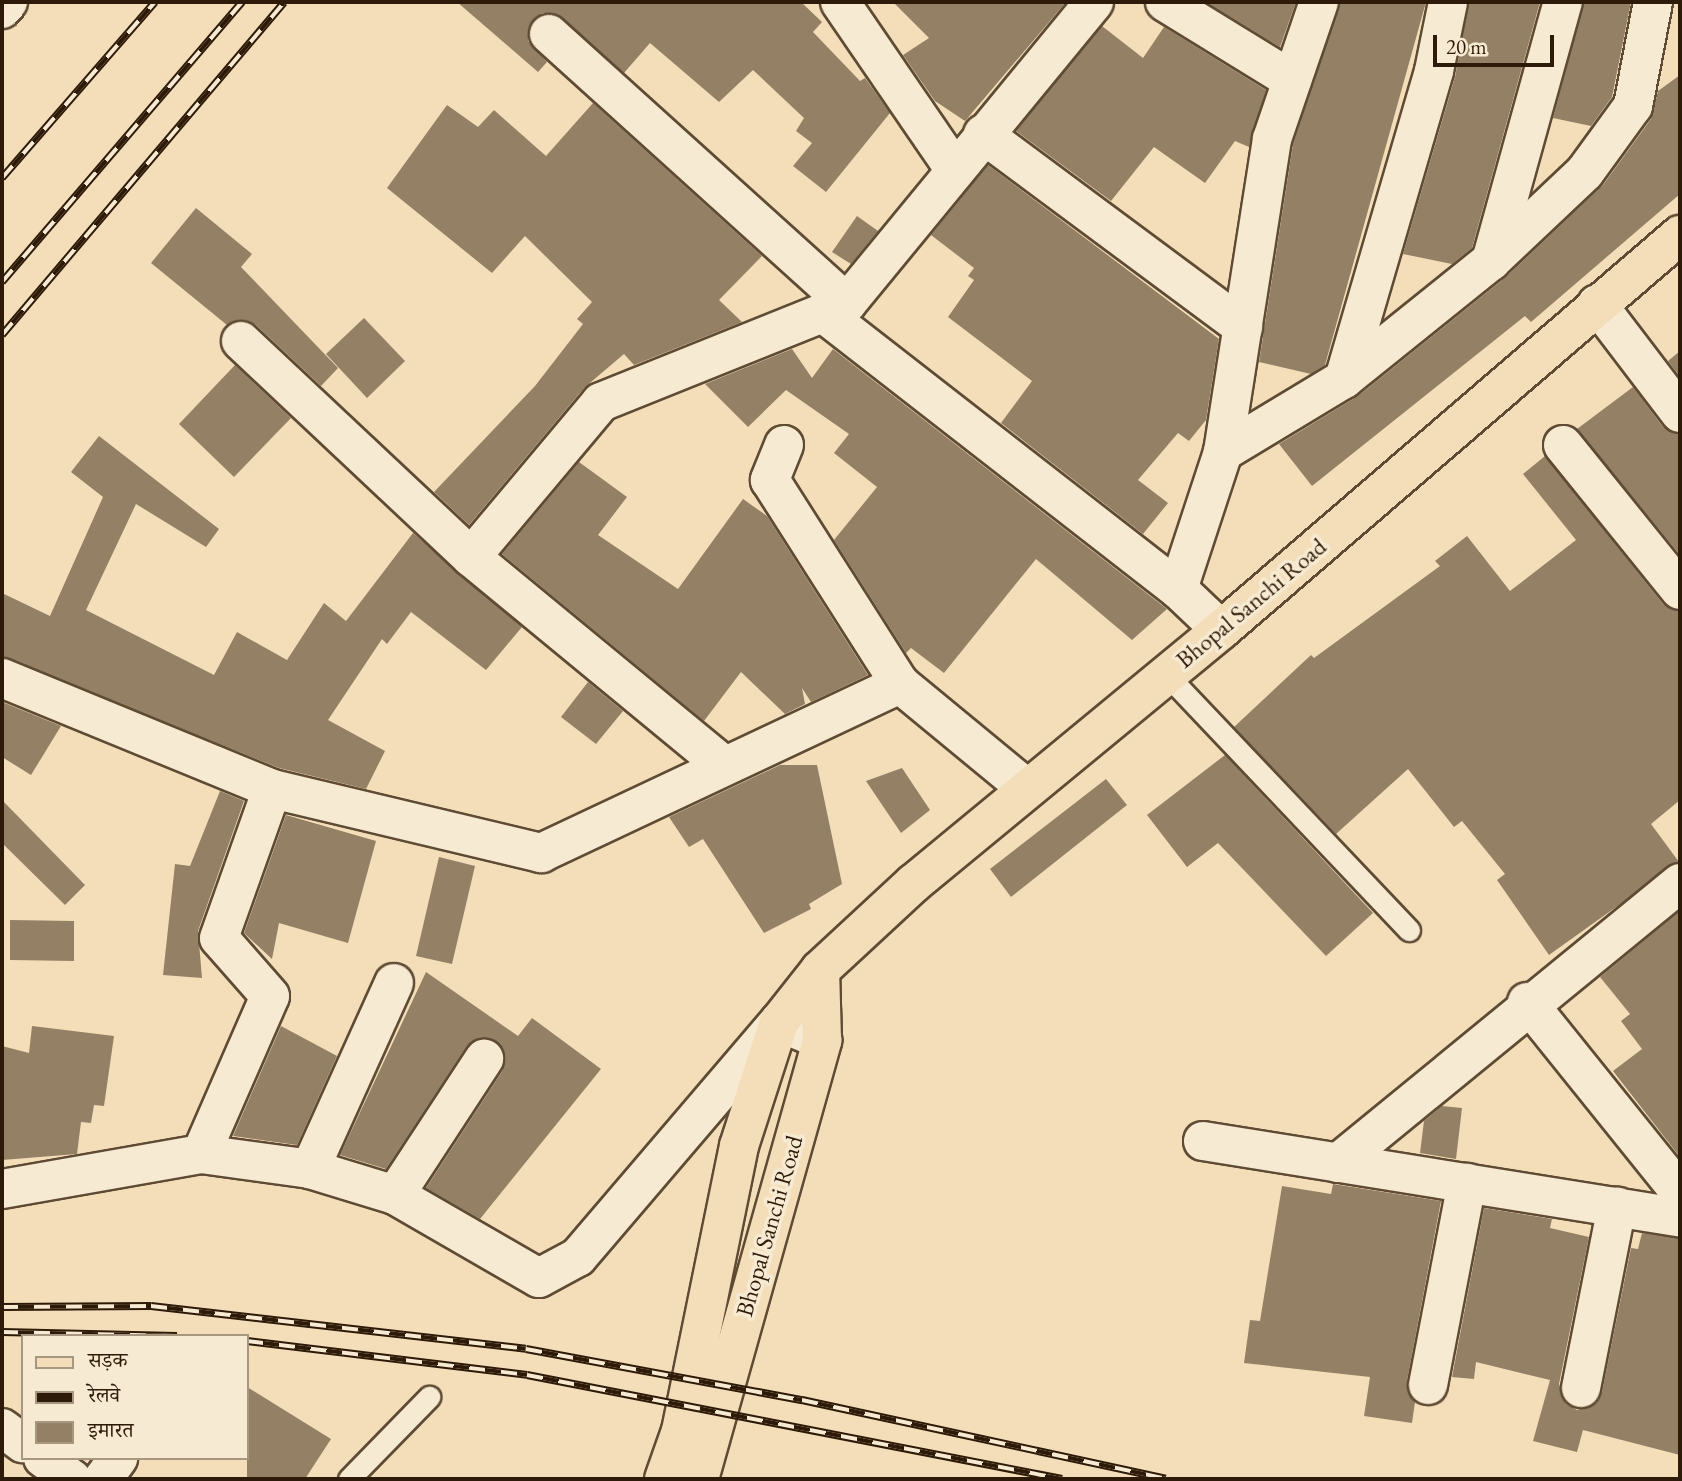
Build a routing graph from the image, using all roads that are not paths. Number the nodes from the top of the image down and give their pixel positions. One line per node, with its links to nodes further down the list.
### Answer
1 (8, 2): 9 (street)
2 (840, 2): 13 (street)
3 (1094, 2): 12 (street)
4 (1165, 2): 11 (street)
5 (1319, 2): 11 (street)
6 (1448, 2): 20 (street)
7 (1563, 2): 15 (street)
8 (1653, 2): 15 (street)
9 (2, 9)
10 (549, 34): 17 (street)
11 (1292, 80): 18 (street)
12 (983, 134): 13 (street); 18 (street)
13 (953, 167): 17 (street)
14 (1680, 235): 16 (main road, Bhopal Sanchi Road)
15 (1492, 261): 20 (street)
16 (1597, 304): 21 (street); 28 (main road, Bhopal Sanchi Road)
17 (835, 308): 25 (street); 26 (street)
18 (1243, 327): 24 (street)
19 (241, 341): 25 (street)
20 (1344, 379): 24 (street)
21 (1680, 413)
22 (1563, 444): 27 (street)
23 (784, 446): 31 (street)
24 (1223, 452): 26 (street)
25 (471, 557): 32 (street)
26 (1178, 589): 28 (street)
27 (1680, 590)
28 (1221, 630): 29 (main road, Bhopal Sanchi Road)
29 (1166, 674): 33 (main road, Bhopal Sanchi Road); 36 (lane)
30 (2, 678): 34 (street)
31 (900, 684): 32 (street); 33 (street)
32 (722, 764): 34 (street)
33 (1025, 787): 37 (main road, Bhopal Sanchi Road)
34 (272, 789): 44 (street)
35 (1680, 883): 39 (street)
36 (1409, 930)
37 (820, 970): 40 (main road, Bhopal Sanchi Road); 41 (main road, Bhopal Sanchi Road)
38 (394, 984): 46 (street)
39 (1527, 1002): 45 (street); 49 (street)
40 (779, 1023): 41 (street); 50 (street); 63 (main road, Bhopal Sanchi Road)
41 (822, 1040): 64 (main road, Bhopal Sanchi Road)
42 (484, 1059): 50 (street)
43 (1203, 1141): 45 (street)
44 (201, 1154): 46 (street); 48 (street)
45 (1338, 1163): 47 (street)
46 (310, 1169): 50 (street)
47 (1467, 1183): 51 (street); 53 (street)
48 (2, 1189)
49 (1680, 1192)
50 (395, 1195)
51 (1617, 1207): 52 (street); 54 (street)
52 (1680, 1217)
53 (1428, 1385)
54 (1581, 1388)
55 (429, 1397): 62 (lane)
56 (2, 1428): 57 (street)
57 (21, 1442)
58 (46, 1460): 60 (street)
59 (117, 1460): 61 (street)
60 (72, 1479)
61 (103, 1479)
62 (349, 1479)
63 (664, 1479)
64 (699, 1479)

